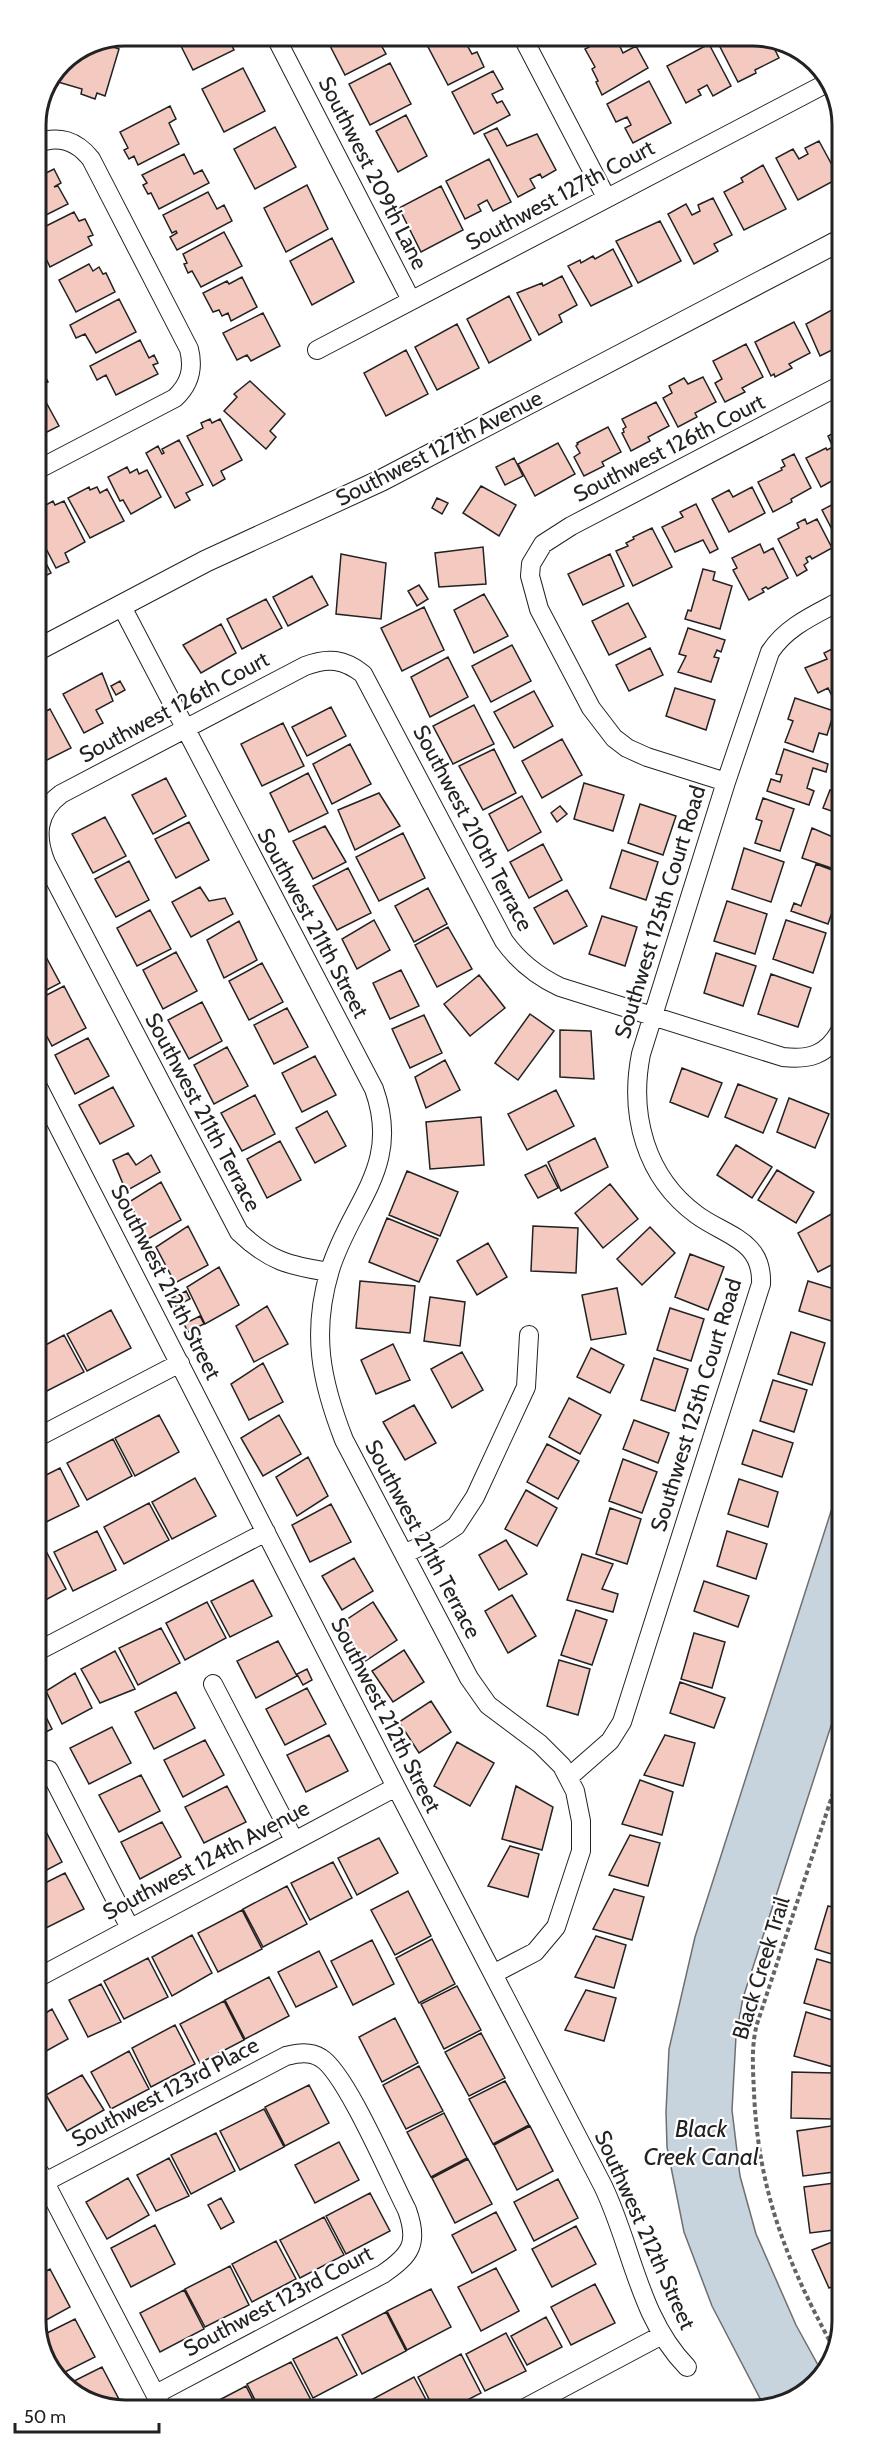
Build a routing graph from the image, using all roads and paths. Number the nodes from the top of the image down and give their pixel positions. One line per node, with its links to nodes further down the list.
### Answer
1 (281, 47): 7 (street, Southwest 209th Lane)
2 (528, 47): 5 (street)
3 (821, 86): 5 (street, Southwest 127th Court)
4 (47, 140): 10 (street)
5 (606, 197): 7 (street, Southwest 127th Court)
6 (832, 245): 11 (street, Southwest 127th Avenue)
7 (411, 300): 8 (street, Southwest 127th Court)
8 (317, 350)
9 (832, 390): 16 (street, Southwest 126th Court)
10 (47, 465)
11 (121, 605): 13 (street, Southwest 127th Avenue); 15 (street, Southwest 211th Street)
12 (832, 606): 16 (street, Southwest 125th Court Road)
13 (47, 645)
14 (340, 661): 15 (street, Southwest 126th Court); 19 (street, Southwest 210th Terrace)
15 (184, 728): 17 (street, Southwest 126th Court); 22 (street, Southwest 211th Street)
16 (726, 782): 19 (street, Southwest 125th Court Road)
17 (47, 808)
18 (47, 864): 22 (street, Southwest 211th Terrace)
19 (652, 1014): 20 (street, Southwest 210th Terrace); 31 (street, Southwest 125th Court Road)
20 (832, 1045)
21 (47, 1102): 24 (street, Southwest 212th Street)
22 (329, 1272): 27 (street, Southwest 211th Terrace)
23 (529, 1335): 27 (street)
24 (180, 1363): 25 (street); 26 (street, Southwest 212th Street)
25 (46, 1433)
26 (266, 1532): 28 (street); 32 (street, Southwest 212th Street)
27 (404, 1554): 31 (street, Southwest 211th Terrace)
28 (46, 1647)
29 (213, 1684): 34 (street)
30 (49, 1770): 35 (street)
31 (569, 1777): 37 (street)
32 (396, 1786): 34 (street, Southwest 124th Avenue); 37 (street, Southwest 212th Street)
33 (832, 1796): 42 (path, Black Creek Trail)
34 (294, 1840): 35 (street, Southwest 124th Avenue)
35 (130, 1928): 36 (street, Southwest 124th Avenue)
36 (46, 1973)
37 (493, 1974): 41 (street, Southwest 212th Street)
38 (46, 2174): 40 (street, Southwest 123rd Place)
39 (46, 2184): 44 (street)
40 (413, 2240): 44 (street, Southwest 123rd Court)
41 (663, 2335): 43 (street, Southwest 212th Street); 46 (street)
42 (829, 2340)
43 (687, 2367)
44 (156, 2394): 45 (street)
45 (159, 2400)
46 (540, 2400)

